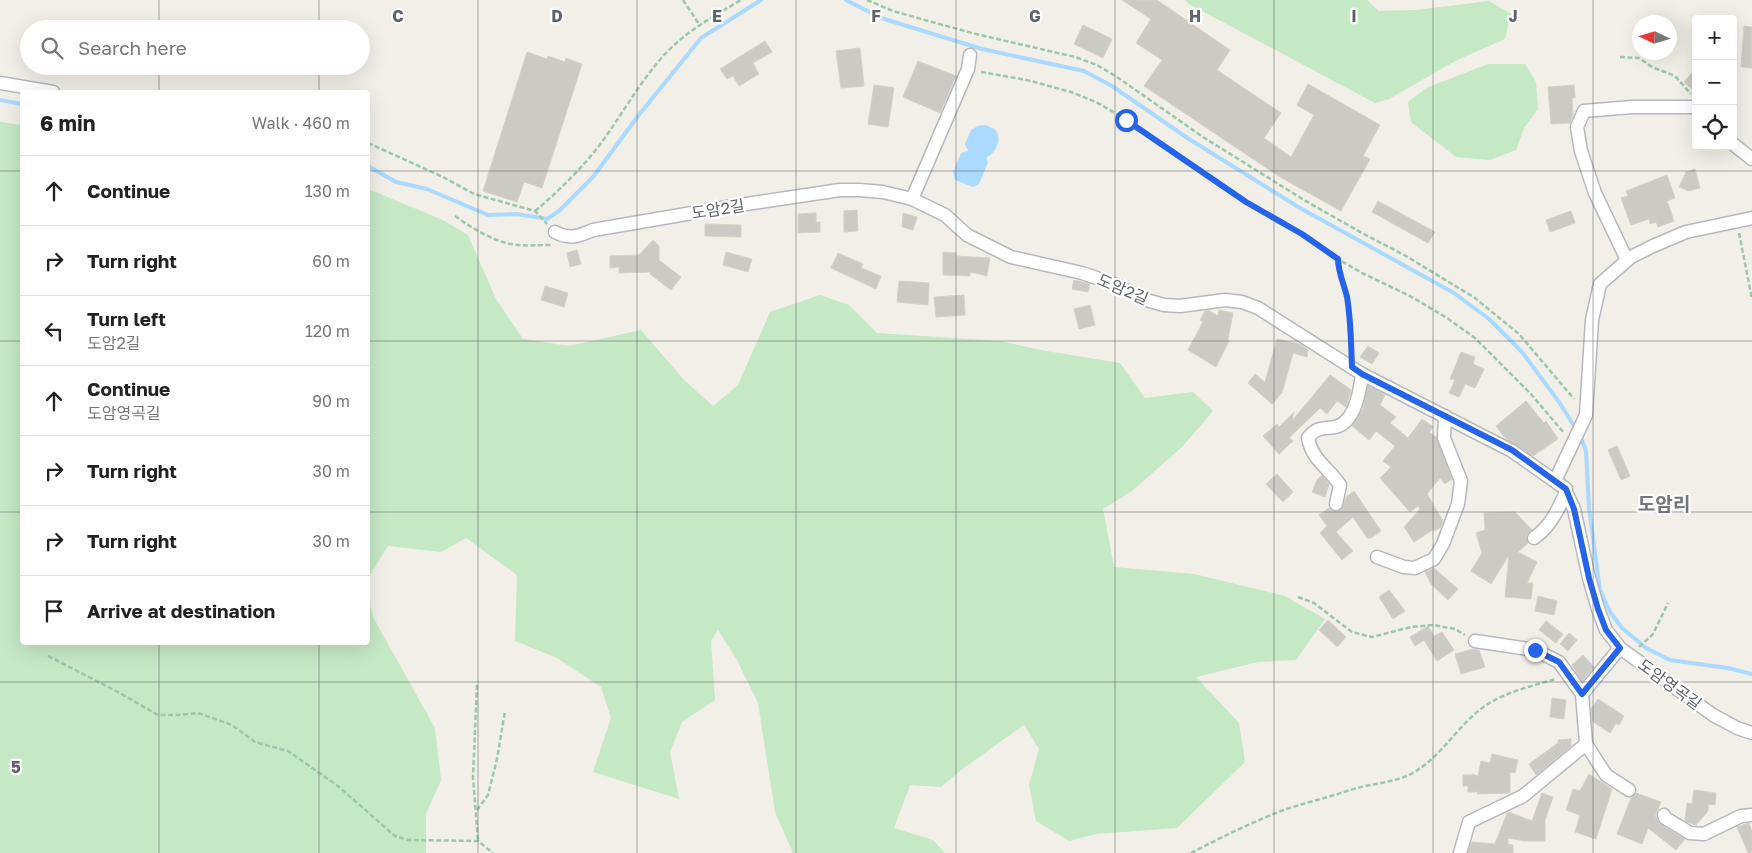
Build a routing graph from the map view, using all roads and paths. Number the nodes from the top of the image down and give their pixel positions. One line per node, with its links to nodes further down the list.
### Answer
1 (683, 0): 4 (path)
2 (741, 0): 4 (path)
3 (867, 0): 5 (path)
4 (699, 24): 18 (path)
5 (976, 34): 6 (path); 27 (path)
6 (975, 39)
7 (970, 55): 9 (street)
8 (1620, 58): 12 (path)
9 (968, 69): 17 (street); 23 (path)
10 (0, 82): 11 (street)
11 (42, 90)
12 (1692, 96)
13 (1692, 107): 24 (street)
14 (370, 144): 18 (path)
15 (1737, 147): 16 (street)
16 (1752, 159)
17 (912, 199): 22 (street, 도암2길); 26 (street, 도암2길)
18 (535, 211): 22 (path)
19 (454, 216): 22 (path)
20 (1752, 218): 21 (street)
21 (1737, 222): 24 (street); 25 (path)
22 (560, 235)
23 (1338, 259): 26 (path); 29 (path)
24 (1627, 260): 27 (street)
25 (1752, 299)
26 (1357, 371): 28 (street, 도암2길); 32 (street)
27 (1586, 415): 29 (street)
28 (1445, 416): 30 (street, 도암2길); 34 (street)
29 (1573, 444): 30 (street)
30 (1555, 481): 31 (street, 도암영곡길)
31 (1566, 492): 33 (street); 38 (street, 도암영곡길)
32 (1336, 504)
33 (1534, 538)
34 (1377, 557)
35 (1298, 596): 37 (path)
36 (1668, 603): 39 (path)
37 (1474, 641): 41 (street)
38 (1620, 648): 43 (street); 45 (street, 도암영곡길)
39 (1635, 651)
40 (48, 656): 51 (path)
41 (1569, 674): 43 (street); 53 (path)
42 (477, 685): 48 (path)
43 (1582, 694): 46 (street)
44 (505, 711): 48 (path)
45 (1752, 733)
46 (1586, 744): 47 (street); 54 (street)
47 (1629, 790)
48 (476, 811): 51 (path)
49 (1664, 815): 50 (street)
50 (1752, 815)
51 (478, 841): 52 (path)
52 (494, 853)
53 (1191, 853)
54 (1460, 853)

